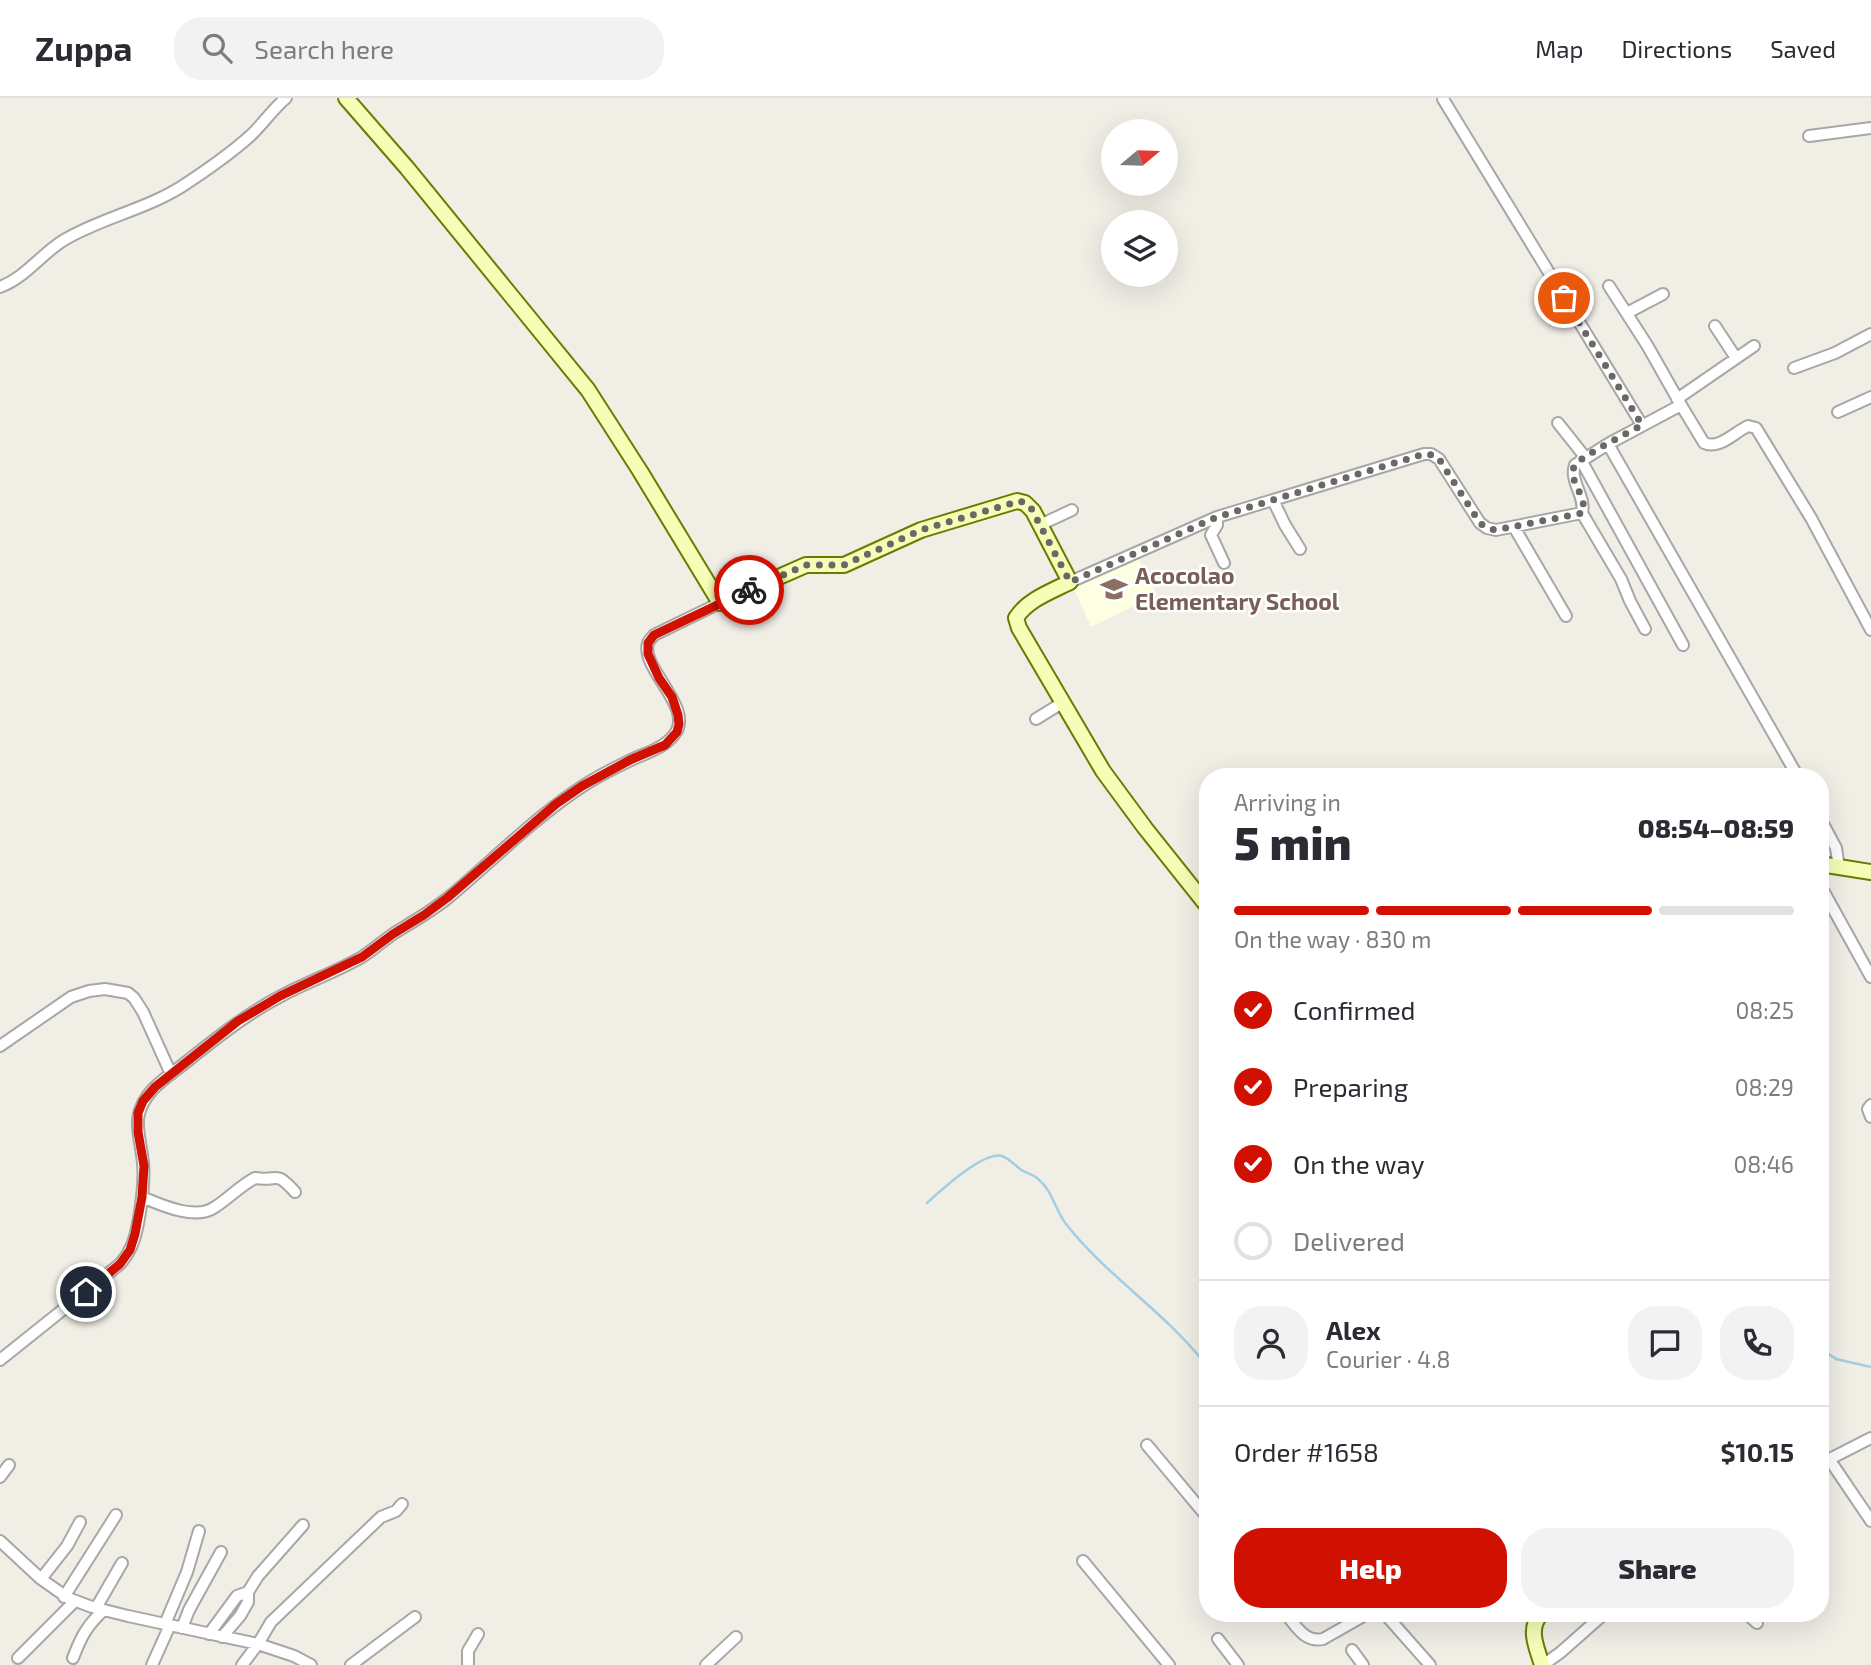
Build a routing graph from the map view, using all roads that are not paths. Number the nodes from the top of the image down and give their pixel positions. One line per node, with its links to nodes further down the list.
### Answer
1 (286, 98): 7 (street)
2 (346, 98): 31 (street)
3 (1443, 99): 19 (street)
4 (1871, 128): 5 (street)
5 (1809, 136)
6 (1609, 286): 9 (street)
7 (0, 287)
8 (1663, 294): 9 (street)
9 (1627, 313): 16 (street)
10 (1715, 326): 13 (street)
11 (1871, 334): 14 (street)
12 (1754, 346): 13 (street)
13 (1736, 358): 16 (street)
14 (1794, 368)
15 (1871, 397): 17 (street)
16 (1679, 402): 19 (street); 34 (street)
17 (1838, 412)
18 (1558, 423): 21 (street)
19 (1642, 425): 20 (street)
20 (1608, 444): 21 (street); 38 (street)
21 (1583, 459): 24 (street); 35 (street)
22 (1272, 500): 25 (street); 27 (street); 28 (street)
23 (1072, 510): 26 (street)
24 (1583, 513): 27 (street); 33 (street)
25 (1217, 517): 29 (street); 30 (street)
26 (1040, 524): 30 (street); 31 (street)
27 (1514, 527): 32 (street)
28 (1300, 549)
29 (1224, 563)
30 (1070, 582): 36 (street)
31 (720, 603): 47 (street)
32 (1566, 616)
33 (1645, 629)
34 (1871, 630)
35 (1683, 645)
36 (1062, 703): 37 (street); 43 (street)
37 (1036, 719)
38 (1793, 768)
39 (1829, 835): 41 (street)
40 (1829, 865): 41 (street)
41 (1839, 867): 42 (street)
42 (1871, 872)
43 (1199, 895)
44 (1829, 902): 45 (street)
45 (1871, 977)
46 (0, 1046): 47 (street)
47 (172, 1074): 51 (street)
48 (1871, 1105): 49 (street)
49 (1871, 1117)
50 (295, 1192): 51 (street)
51 (142, 1197): 52 (street)
52 (0, 1360)
53 (1871, 1438): 55 (street)
54 (1147, 1445): 60 (street)
55 (1829, 1460)
56 (9, 1465): 58 (street)
57 (1829, 1467): 62 (street)
58 (0, 1476)
59 (402, 1504): 88 (street)
60 (1199, 1507)
61 (116, 1515): 72 (street)
62 (1871, 1521)
63 (80, 1522): 70 (street)
64 (303, 1525): 71 (street)
65 (199, 1531): 81 (street)
66 (0, 1541): 70 (street)
67 (221, 1552): 82 (street)
68 (1083, 1560): 98 (street)
69 (121, 1563): 74 (street)
70 (41, 1579): 72 (street)
71 (248, 1592): 83 (street); 85 (street)
72 (64, 1597): 73 (street)
73 (75, 1601): 74 (street); 90 (street)
74 (100, 1609): 81 (street); 91 (street)
75 (415, 1616): 95 (street)
76 (1293, 1622): 77 (street)
77 (1353, 1622)
78 (1392, 1622): 101 (street)
79 (1536, 1622): 102 (street)
80 (1595, 1622): 102 (street)
81 (167, 1625): 82 (street); 92 (street)
82 (182, 1628): 83 (street)
83 (209, 1634): 85 (street)
84 (478, 1634): 96 (street)
85 (222, 1637): 88 (street)
86 (736, 1637): 97 (street)
87 (1218, 1639): 99 (street)
88 (258, 1644): 93 (street); 94 (street)
89 (1352, 1650): 100 (street)
90 (18, 1658)
91 (73, 1658)
92 (152, 1665)
93 (242, 1665)
94 (311, 1665)
95 (351, 1665)
96 (468, 1665)
97 (706, 1665)
98 (1168, 1665)
99 (1238, 1665)
100 (1363, 1665)
101 (1430, 1665)
102 (1542, 1665)

